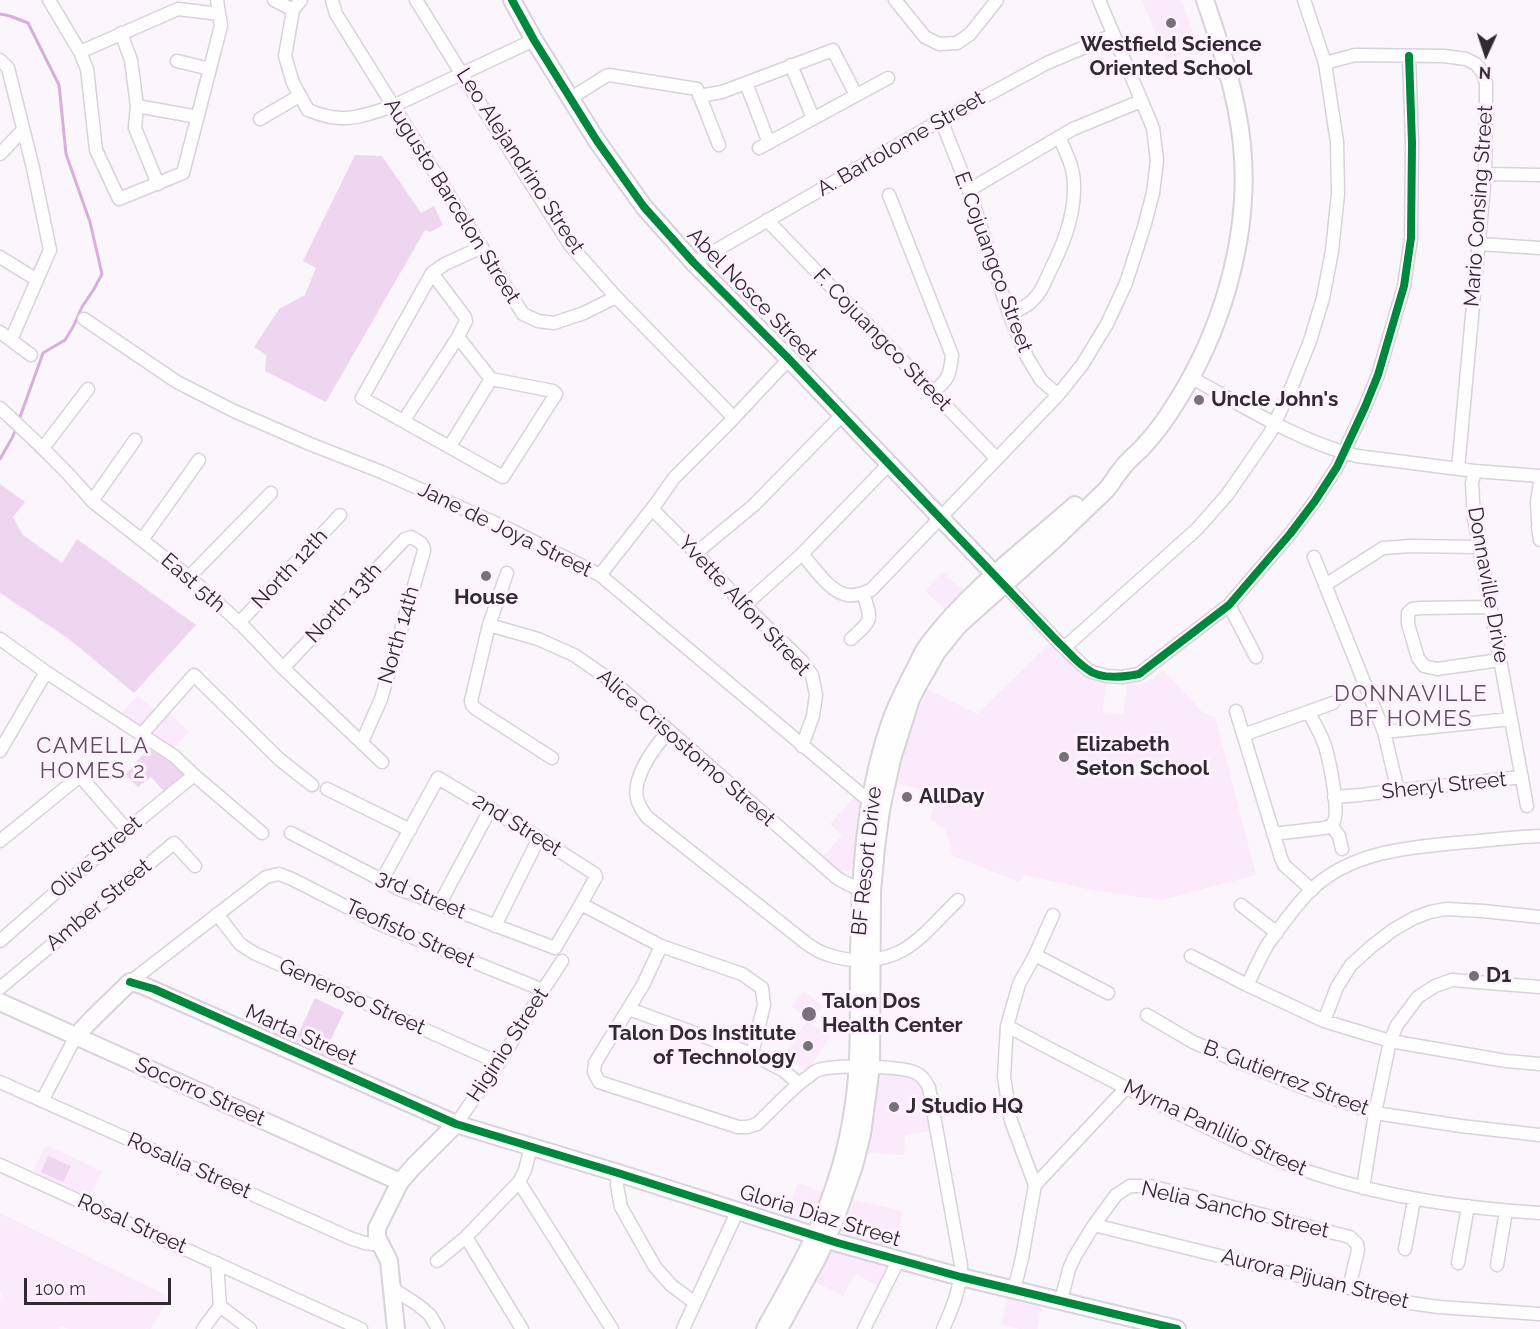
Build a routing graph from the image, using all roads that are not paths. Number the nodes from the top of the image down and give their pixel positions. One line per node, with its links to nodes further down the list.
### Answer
1 (49, 0): 21 (street)
2 (218, 0): 17 (street)
3 (274, 0): 15 (street)
4 (301, 0): 15 (street)
5 (332, 0): 37 (street, Augusto Barcelon Street)
6 (416, 0): 28 (street, Leo Alejandrino Street)
7 (512, 0): 20 (street, Abel Nosce Street)
8 (895, 0): 16 (street)
9 (913, 0): 16 (street)
10 (998, 0): 16 (street)
11 (1099, 0): 19 (street)
12 (1205, 0): 67 (street, BF Resort Drive)
13 (1304, 0): 25 (street)
14 (176, 4): 17 (street); 18 (street)
15 (292, 10): 32 (street)
16 (904, 12)
17 (219, 14): 27 (street)
18 (121, 33): 21 (street); 36 (street)
19 (1113, 35): 35 (street); 41 (street, A. Bartolome Street)
20 (534, 40): 28 (street); 34 (street, Abel Nosce Street)
21 (80, 52): 48 (street)
22 (1409, 56): 25 (street, Mario Consing Street); 46 (street, Mario Consing Street); 80 (street)
23 (0, 61): 42 (street)
24 (177, 61): 27 (street)
25 (1324, 63): 76 (street)
26 (791, 65): 30 (street); 31 (street); 39 (street)
27 (210, 69): 38 (street)
28 (462, 74): 37 (street); 59 (street, Leo Alejandrino Street)
29 (888, 78): 31 (street)
30 (746, 83): 33 (street); 39 (street)
31 (856, 95): 39 (street)
32 (299, 96): 37 (street); 40 (street)
33 (699, 96): 34 (street); 44 (street)
34 (571, 99): 56 (street, Abel Nosce Street)
35 (1141, 101): 43 (street); 71 (street)
36 (137, 106): 38 (street); 48 (street)
37 (393, 106): 53 (street, Augusto Barcelon Street)
38 (198, 117): 48 (street)
39 (813, 118)
40 (260, 119)
41 (941, 120): 49 (street, E. Cojuangco Street); 51 (street, A. Bartolome Street)
42 (23, 130): 45 (street); 58 (street)
43 (1059, 137): 49 (street); 60 (street)
44 (719, 145)
45 (0, 154)
46 (1485, 174): 47 (street); 52 (street, Mario Consing Street)
47 (1540, 175)
48 (158, 184)
49 (969, 190): 60 (street, E. Cojuangco Street)
50 (889, 195): 70 (street)
51 (766, 220): 56 (street, A. Bartolome Street); 70 (street, F. Cojuangco Street)
52 (1479, 244): 54 (street); 84 (street, Mario Consing Street)
53 (482, 247): 57 (street); 59 (street, Augusto Barcelon Street)
54 (1540, 248)
55 (0, 257): 58 (street)
56 (694, 263): 66 (street, Abel Nosce Street)
57 (432, 273): 63 (street); 75 (street)
58 (37, 280): 64 (street)
59 (616, 297): 74 (street, Leo Alejandrino Street)
60 (1009, 314): 71 (street, E. Cojuangco Street)
61 (84, 319): 101 (street, Jane de Joya Street)
62 (0, 332): 64 (street)
63 (458, 337): 68 (street); 75 (street)
64 (11, 340): 65 (street)
65 (31, 355)
66 (789, 359): 73 (street, Abel Nosce Street); 74 (street)
67 (1192, 378): 76 (street); 103 (street, BF Resort Drive)
68 (491, 379): 78 (street); 78 (street)
69 (88, 388): 79 (street)
70 (933, 392): 81 (street, F. Cojuangco Street)
71 (1058, 395): 81 (street)
72 (4, 412): 79 (street, East 5th)
73 (842, 415): 83 (street, Abel Nosce Street); 97 (street)
74 (734, 418): 90 (street)
75 (404, 420): 78 (street)
76 (1275, 423): 80 (street); 113 (street)
77 (135, 440): 89 (street)
78 (450, 446)
79 (43, 448): 89 (street, East 5th)
80 (1344, 453): 84 (street); 106 (street)
81 (997, 459): 92 (street)
82 (199, 460): 95 (street)
83 (889, 464): 92 (street, Abel Nosce Street); 98 (street)
84 (1458, 469): 85 (street)
85 (1475, 471): 86 (street); 96 (street, Donnaville Drive)
86 (1540, 476)
87 (1540, 482): 93 (street)
88 (271, 493): 102 (street)
89 (92, 501): 95 (street, East 5th)
90 (652, 509): 97 (street, Yvette Alfon Street); 101 (street)
91 (340, 515): 109 (street, North 12th)
92 (941, 518): 103 (street, Abel Nosce Street); 105 (street)
93 (1539, 529)
94 (405, 538): 116 (street, North 13th); 126 (street, North 14th)
95 (142, 540): 102 (street, East 5th)
96 (1479, 547): 104 (street); 108 (street, Donnaville Drive)
97 (696, 554): 107 (street, Yvette Alfon Street)
98 (802, 554): 105 (street); 107 (street)
99 (1314, 557): 104 (street)
100 (507, 573): 110 (street)
101 (600, 575): 127 (street, Jane de Joya Street)
102 (189, 577): 109 (street, East 5th)
103 (1000, 580): 113 (street); 137 (street, BF Resort Drive)
104 (1325, 585): 123 (street)
105 (863, 593): 112 (street)
106 (1229, 605): 113 (street); 114 (street)
107 (744, 606): 127 (street, Yvette Alfon Street)
108 (1490, 607): 115 (street, Donnaville Drive); 115 (street)
109 (239, 623): 116 (street, East 5th)
110 (489, 625): 122 (street, Alice Crisostomo Street); 129 (street)
111 (0, 639): 117 (street)
112 (851, 639)
113 (1064, 648)
114 (1256, 657)
115 (1500, 660): 121 (street, Donnaville Drive)
116 (283, 668): 126 (street, East 5th)
117 (46, 672): 124 (street); 128 (street)
118 (1333, 703): 120 (street)
119 (1236, 711): 125 (street)
120 (1309, 712): 125 (street); 136 (street)
121 (1511, 719): 123 (street); 132 (street, Donnaville Drive)
122 (669, 731): 153 (street, Alice Crisostomo Street); 167 (street)
123 (1384, 732): 135 (street)
124 (141, 734): 131 (street); 133 (street)
125 (1243, 735): 145 (street)
126 (362, 742): 130 (street, East 5th)
127 (802, 746): 137 (street, Jane de Joya Street)
128 (0, 751)
129 (552, 758)
130 (382, 762)
131 (194, 775): 141 (street, Olive Street); 143 (street)
132 (1522, 777): 135 (street, Sheryl Street); 138 (street, Donnaville Drive)
133 (312, 785)
134 (327, 789): 142 (street)
135 (1398, 791): 136 (street, Sheryl Street)
136 (1334, 797): 140 (street)
137 (876, 806): 153 (street, BF Resort Drive)
138 (1527, 806)
139 (490, 808): 142 (street, 2nd Street); 147 (street, 2nd Street); 156 (street)
140 (1331, 825): 145 (street); 149 (street)
141 (127, 830): 148 (street); 163 (street, Olive Street)
142 (410, 830): 151 (street)
143 (262, 832)
144 (291, 833): 151 (street, 3rd Street)
145 (1273, 834): 152 (street)
146 (1540, 836): 152 (street)
147 (539, 838): 155 (street, 2nd Street); 161 (street)
148 (0, 841)
149 (1342, 849)
150 (195, 866): 172 (street, Amber Street)
151 (382, 880): 156 (street, 3rd Street)
152 (1312, 890): 162 (street)
153 (866, 891): 167 (street, BF Resort Drive)
154 (958, 900): 167 (street)
155 (581, 904): 161 (street, 3rd Street); 164 (street)
156 (439, 905): 161 (street, 3rd Street)
157 (1241, 905): 162 (street)
158 (217, 914): 169 (street); 173 (street, Teofisto Street); 183 (street, Generoso Street)
159 (1053, 915): 165 (street)
160 (1540, 917): 178 (street)
161 (495, 926)
162 (1276, 933): 170 (street)
163 (0, 941)
164 (661, 946): 176 (street); 182 (street)
165 (1035, 955): 174 (street); 179 (street)
166 (1191, 956): 170 (street)
167 (865, 960): 185 (street, BF Resort Drive)
168 (562, 961): 173 (street, Higinio Street)
169 (130, 982): 180 (street); 191 (street, Marta Street)
170 (1247, 986): 178 (street)
171 (1540, 987): 181 (street)
172 (0, 988)
173 (543, 990): 183 (street, Higinio Street)
174 (1108, 993)
175 (0, 1002): 180 (street, Socorro Street)
176 (629, 1009): 182 (street); 187 (street)
177 (1147, 1015): 190 (street, B. Gutierrez Street)
178 (1324, 1021): 181 (street)
179 (1007, 1026): 188 (street, Myrna Panlilio Street); 198 (street)
180 (76, 1036): 189 (street); 196 (street, Socorro Street)
181 (1390, 1041): 184 (street); 190 (street)
182 (752, 1054): 187 (street)
183 (499, 1063): 191 (street, Higinio Street)
184 (1540, 1064)
185 (865, 1066): 187 (street); 207 (street, BF Resort Drive); 215 (street)
186 (0, 1082): 189 (street, Rosalia Street)
187 (799, 1084)
188 (1126, 1088): 198 (street); 199 (street, Myrna Panlilio Street)
189 (42, 1101): 208 (street, Rosalia Street)
190 (1375, 1113): 192 (street, B. Gutierrez Street); 199 (street)
191 (456, 1124): 193 (street, Gloria Diaz Street); 196 (street, Higinio Street)
192 (1540, 1135)
193 (531, 1147): 195 (street, Gloria Diaz Street); 197 (street)
194 (0, 1165): 212 (street, Rosal Street)
195 (618, 1173): 202 (street, Gloria Diaz Street); 220 (street)
196 (400, 1182): 208 (street, Higinio Street)
197 (519, 1182): 206 (street); 230 (street)
198 (1035, 1185): 218 (street)
199 (1363, 1188): 200 (street, Myrna Panlilio Street)
200 (1414, 1200): 201 (street, Myrna Panlilio Street); 209 (street)
201 (1468, 1206): 203 (street, Myrna Panlilio Street); 213 (street)
202 (738, 1210): 207 (street, Gloria Diaz Street); 220 (street)
203 (1506, 1211): 204 (street, Myrna Panlilio Street); 214 (street)
204 (1540, 1213)
205 (1094, 1225): 217 (street, Aurora Pijuan Street); 217 (street, Nelia Sancho Street); 219 (street, Nelia Sancho Street)
206 (466, 1237): 211 (street); 229 (street)
207 (820, 1237): 210 (street, Gloria Diaz Street); 232 (street, BF Resort Drive); 233 (street, BF Resort Drive)
208 (380, 1245): 216 (street)
209 (1406, 1249)
210 (899, 1259): 215 (street, Gloria Diaz Street); 234 (street)
211 (437, 1261)
212 (217, 1263): 221 (street); 226 (street, Rosal Street)
213 (1458, 1263)
214 (1497, 1265)
215 (961, 1277): 218 (street, Gloria Diaz Street); 235 (street)
216 (392, 1288): 227 (street); 228 (street)
217 (1349, 1288): 222 (street, Aurora Pijuan Street)
218 (1014, 1290): 219 (street, Gloria Diaz Street)
219 (1061, 1301): 223 (street, Gloria Diaz Street)
220 (695, 1303): 231 (street)
221 (220, 1306): 224 (street); 225 (street)
222 (1540, 1314)
223 (1167, 1328)
224 (203, 1329)
225 (250, 1329)
226 (361, 1329)
227 (396, 1329)
228 (438, 1329)
229 (522, 1329)
230 (612, 1329)
231 (683, 1329)
232 (765, 1329)
233 (779, 1329)
234 (864, 1329)
235 (943, 1329)

